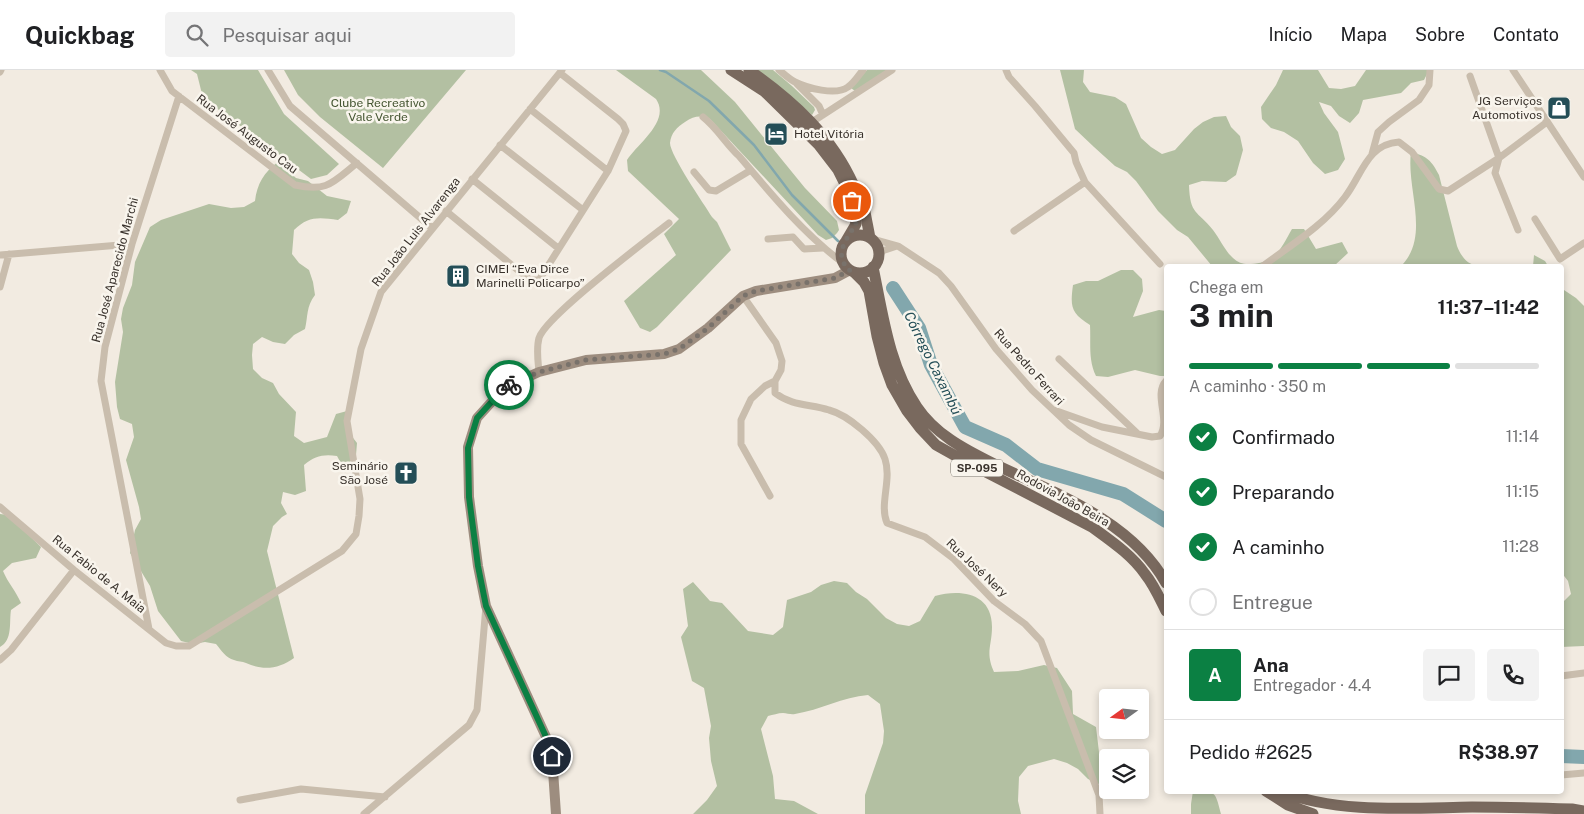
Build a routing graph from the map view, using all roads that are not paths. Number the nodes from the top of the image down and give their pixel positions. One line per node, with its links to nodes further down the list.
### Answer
1 (160, 70): 15 (street, Rua José Augusto Cau)
2 (268, 70): 25 (street)
3 (731, 70): 41 (main road)
4 (749, 70): 20 (main road)
5 (863, 70): 14 (street)
6 (892, 70): 16 (street)
7 (1006, 70): 31 (street)
8 (1430, 70): 23 (street)
9 (1513, 70): 21 (street)
10 (561, 71): 17 (street, Rua João Luis Alvarenga); 27 (street)
11 (784, 71): 13 (street)
12 (1470, 76): 24 (street)
13 (795, 82): 14 (street); 18 (street)
14 (842, 90): 16 (street)
15 (179, 96): 25 (street, Rua José Augusto Cau); 43 (street, Rua José Aparecido Marchi)
16 (849, 98): 18 (street)
17 (530, 109): 22 (street, Rua João Luis Alvarenga); 27 (street)
18 (823, 115): 20 (street)
19 (703, 117): 26 (street)
20 (812, 122): 39 (main road)
21 (1547, 122): 24 (street); 29 (street)
22 (500, 145): 30 (street, Rua João Luis Alvarenga); 32 (street)
23 (1372, 154): 24 (street); 51 (street)
24 (1499, 158): 37 (street)
25 (357, 164): 36 (street)
26 (751, 170): 28 (street); 46 (street)
27 (608, 171): 32 (street)
28 (694, 172)
29 (1584, 177)
30 (472, 179): 33 (street, Rua João Luis Alvarenga); 45 (street)
31 (1085, 182): 38 (street); 50 (street)
32 (583, 210): 45 (street)
33 (446, 211): 36 (street, Rua João Luis Alvarenga); 45 (street)
34 (1535, 219): 42 (street)
35 (669, 222): 57 (street)
36 (432, 228): 72 (street, Rua João Luis Alvarenga)
37 (1518, 230)
38 (1014, 231)
39 (871, 238): 41 (main road); 44 (street, Rua Pedro Ferrari); 47 (main road)
40 (768, 239): 46 (street)
41 (846, 241): 53 (main road)
42 (1584, 243)
43 (132, 244): 48 (street); 71 (street, Rua José Aparecido Marchi)
44 (898, 246): 47 (street); 60 (street, Rua Pedro Ferrari)
45 (558, 248)
46 (823, 248): 53 (street)
47 (879, 252): 52 (main road)
48 (9, 254): 49 (street); 54 (street)
49 (0, 255)
50 (1160, 264)
51 (1266, 264)
52 (873, 267): 53 (main road); 68 (main road, Rodovia João Beira / SP-095)
53 (849, 268): 55 (street); 70 (main road, Rodovia João Beira / SP-095)
54 (0, 287)
55 (743, 296): 57 (street); 58 (street)
56 (1058, 359): 63 (street)
57 (539, 372): 69 (street)
58 (775, 381): 65 (street); 85 (street, Rua José Nery)
59 (1164, 382): 62 (street)
60 (1052, 409): 63 (street); 64 (street, Rua Pedro Ferrari)
61 (1164, 423): 63 (street)
62 (1164, 423)
63 (1138, 433)
64 (1164, 476)
65 (770, 496)
66 (0, 507): 67 (street, Rua Fabio de A. Maia)
67 (74, 570): 71 (street, Rua Fabio de A. Maia); 73 (street)
68 (1164, 579)
69 (486, 606): 80 (street); 84 (street)
70 (1164, 607)
71 (148, 629): 72 (street, Rua Fabio de A. Maia)
72 (189, 646)
73 (0, 660)
74 (1584, 673): 75 (street)
75 (1564, 676)
76 (1584, 773): 77 (street)
77 (1564, 775)
78 (1271, 794): 86 (main road)
79 (1287, 794): 82 (main road)
80 (385, 797): 81 (street); 83 (street)
81 (240, 800)
82 (1584, 811)
83 (364, 814)
84 (556, 814)
85 (1100, 814)
86 (1313, 814)

